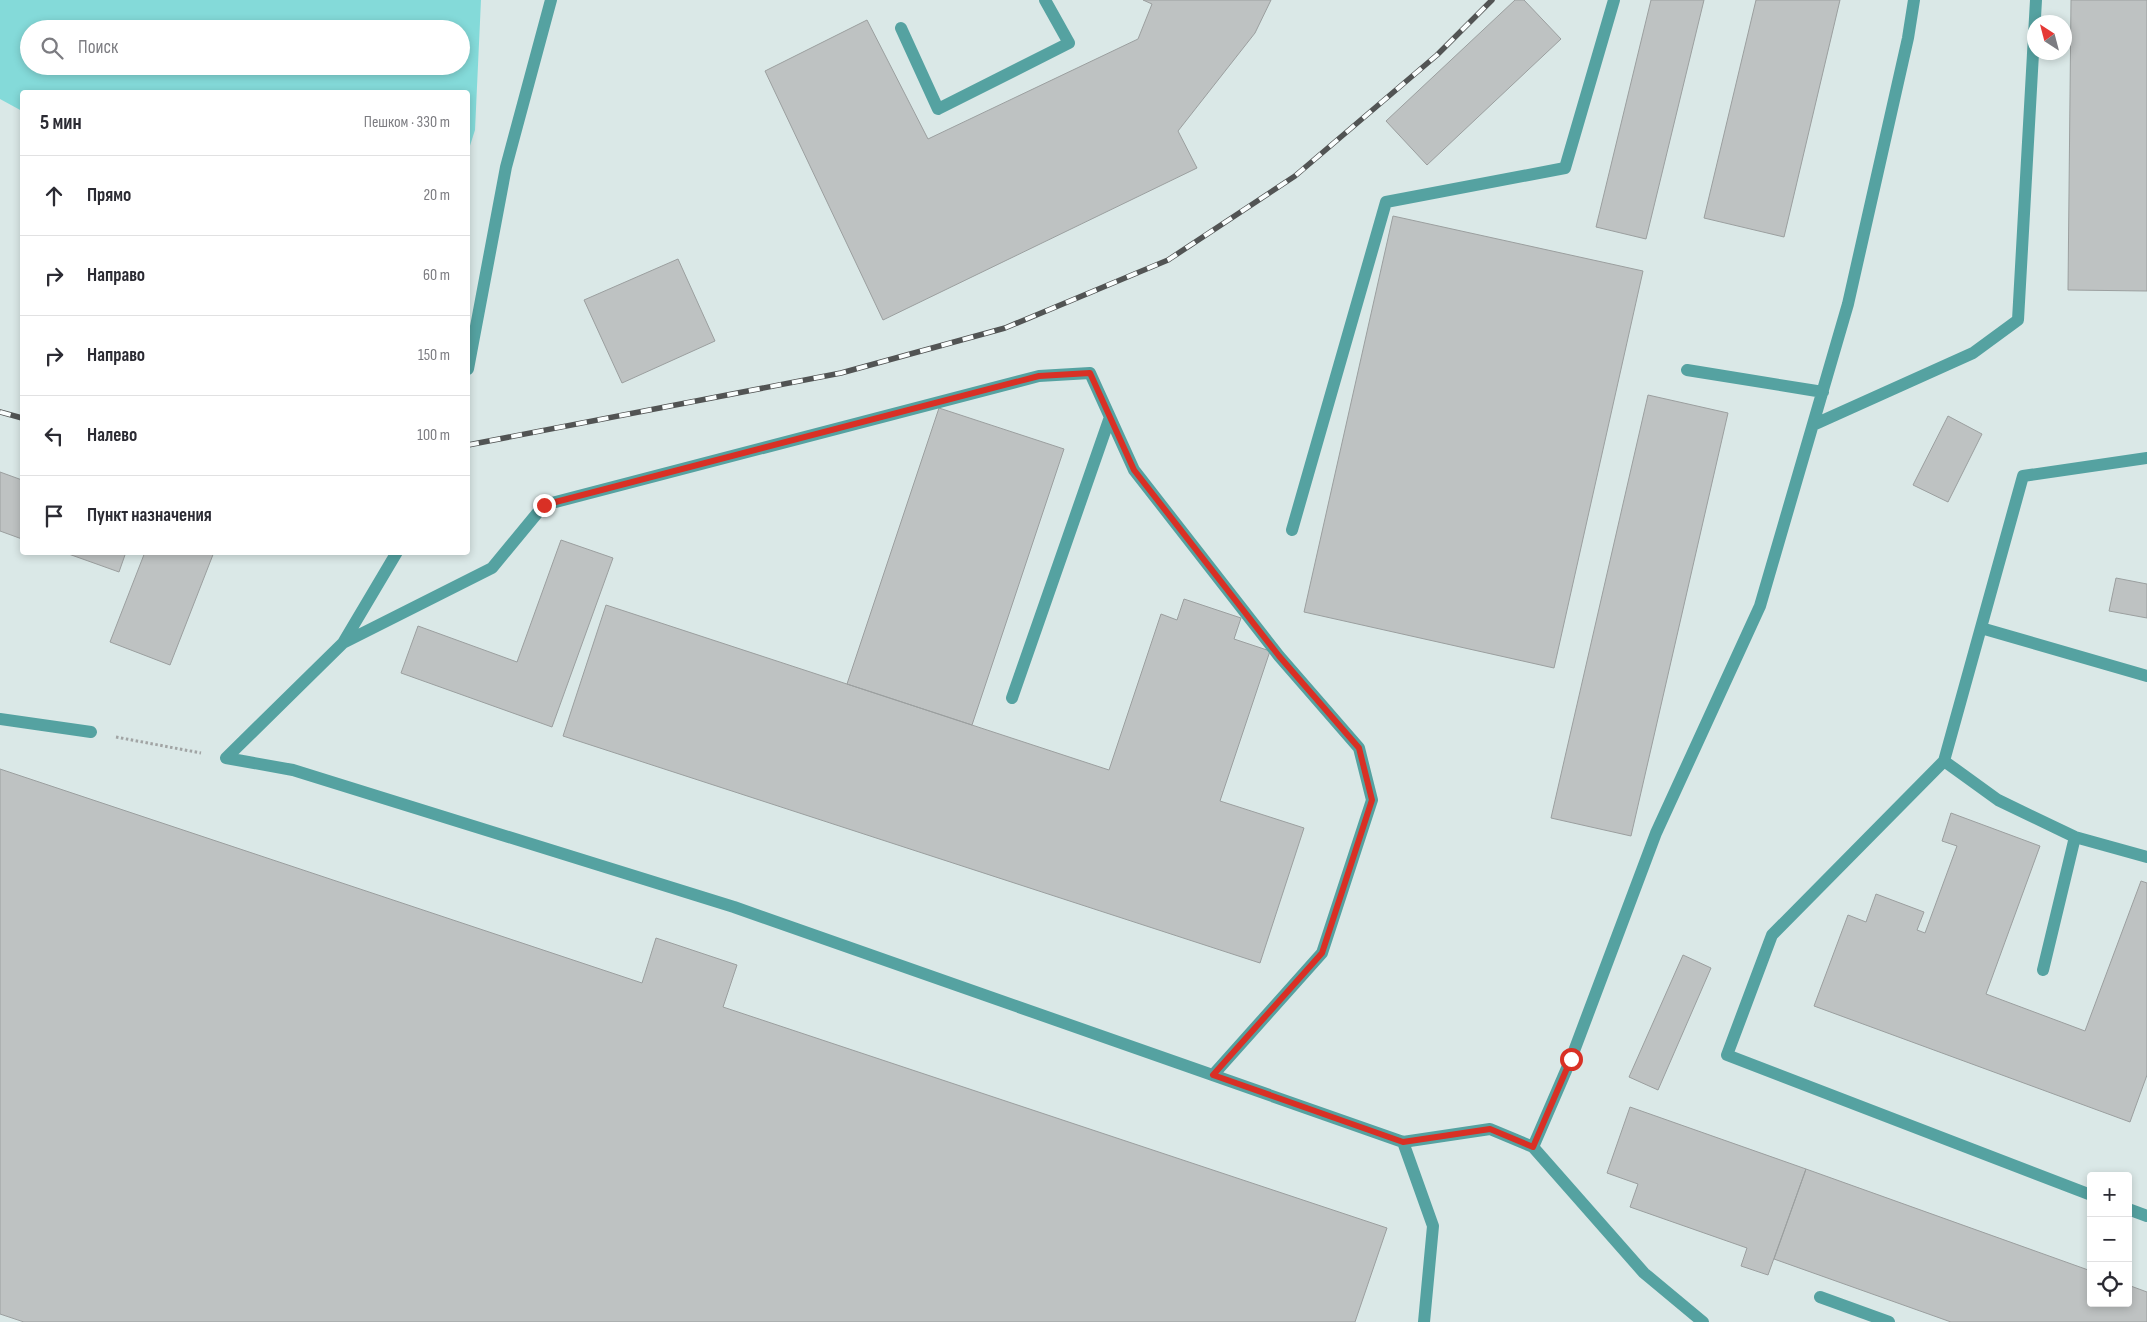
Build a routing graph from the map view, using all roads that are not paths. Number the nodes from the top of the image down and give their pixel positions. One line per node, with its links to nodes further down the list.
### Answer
1 (551, 0): 7 (lane)
2 (1045, 0): 6 (lane)
3 (1614, 0): 13 (lane)
4 (1914, 0): 9 (lane)
5 (2036, 0): 11 (lane)
6 (901, 28)
7 (470, 358)
8 (1687, 370): 9 (lane)
9 (1823, 392): 11 (lane)
10 (1110, 417): 16 (lane); 18 (lane); 25 (lane)
11 (1813, 425): 27 (lane)
12 (2147, 458): 15 (lane)
13 (1292, 530)
14 (395, 555): 16 (lane)
15 (1981, 628): 17 (lane); 21 (lane)
16 (343, 643): 25 (lane)
17 (2147, 676)
18 (1012, 698)
19 (0, 719): 20 (lane)
20 (91, 732)
21 (1944, 761): 22 (lane); 28 (lane)
22 (2075, 838): 23 (lane); 24 (lane)
23 (2147, 857)
24 (2043, 970)
25 (1213, 1075): 26 (lane)
26 (1403, 1142): 27 (lane); 32 (lane)
27 (1533, 1147): 33 (lane)
28 (2087, 1193)
29 (2132, 1210): 30 (lane)
30 (2147, 1216)
31 (1820, 1297): 34 (lane)
32 (1424, 1322)
33 (1703, 1322)
34 (1889, 1322)

